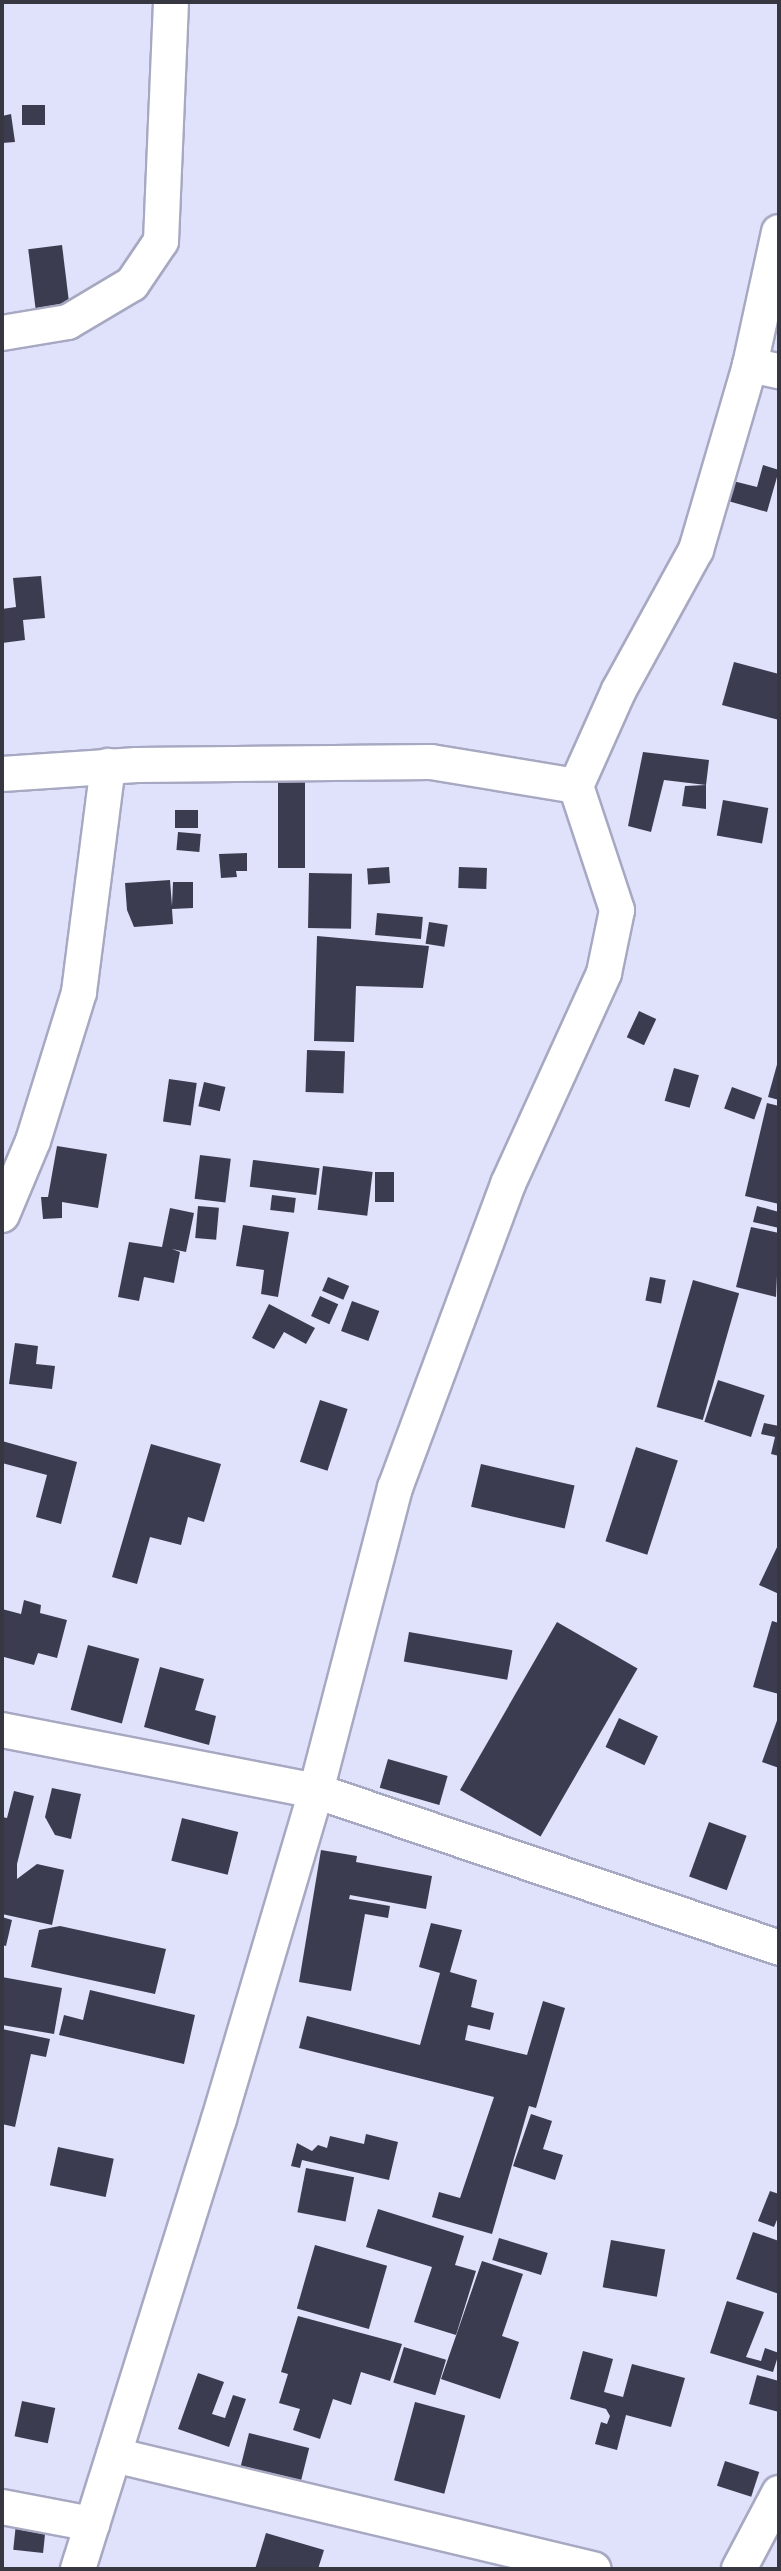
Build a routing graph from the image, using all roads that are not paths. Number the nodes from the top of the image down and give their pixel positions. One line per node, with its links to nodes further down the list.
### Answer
1 (171, 2): 3 (street)
2 (779, 232): 4 (street)
3 (2, 333)
4 (765, 368): 7 (street)
5 (108, 766): 6 (street); 7 (street); 8 (street)
6 (2, 774)
7 (576, 786): 10 (street)
8 (2, 1215)
9 (2, 1730): 10 (street)
10 (316, 1791): 11 (street); 12 (street)
11 (779, 1948)
12 (114, 2455): 15 (street); 17 (street)
13 (779, 2493): 18 (street)
14 (2, 2507): 15 (street)
15 (92, 2524): 16 (street)
16 (78, 2569)
17 (594, 2569)
18 (739, 2569)

